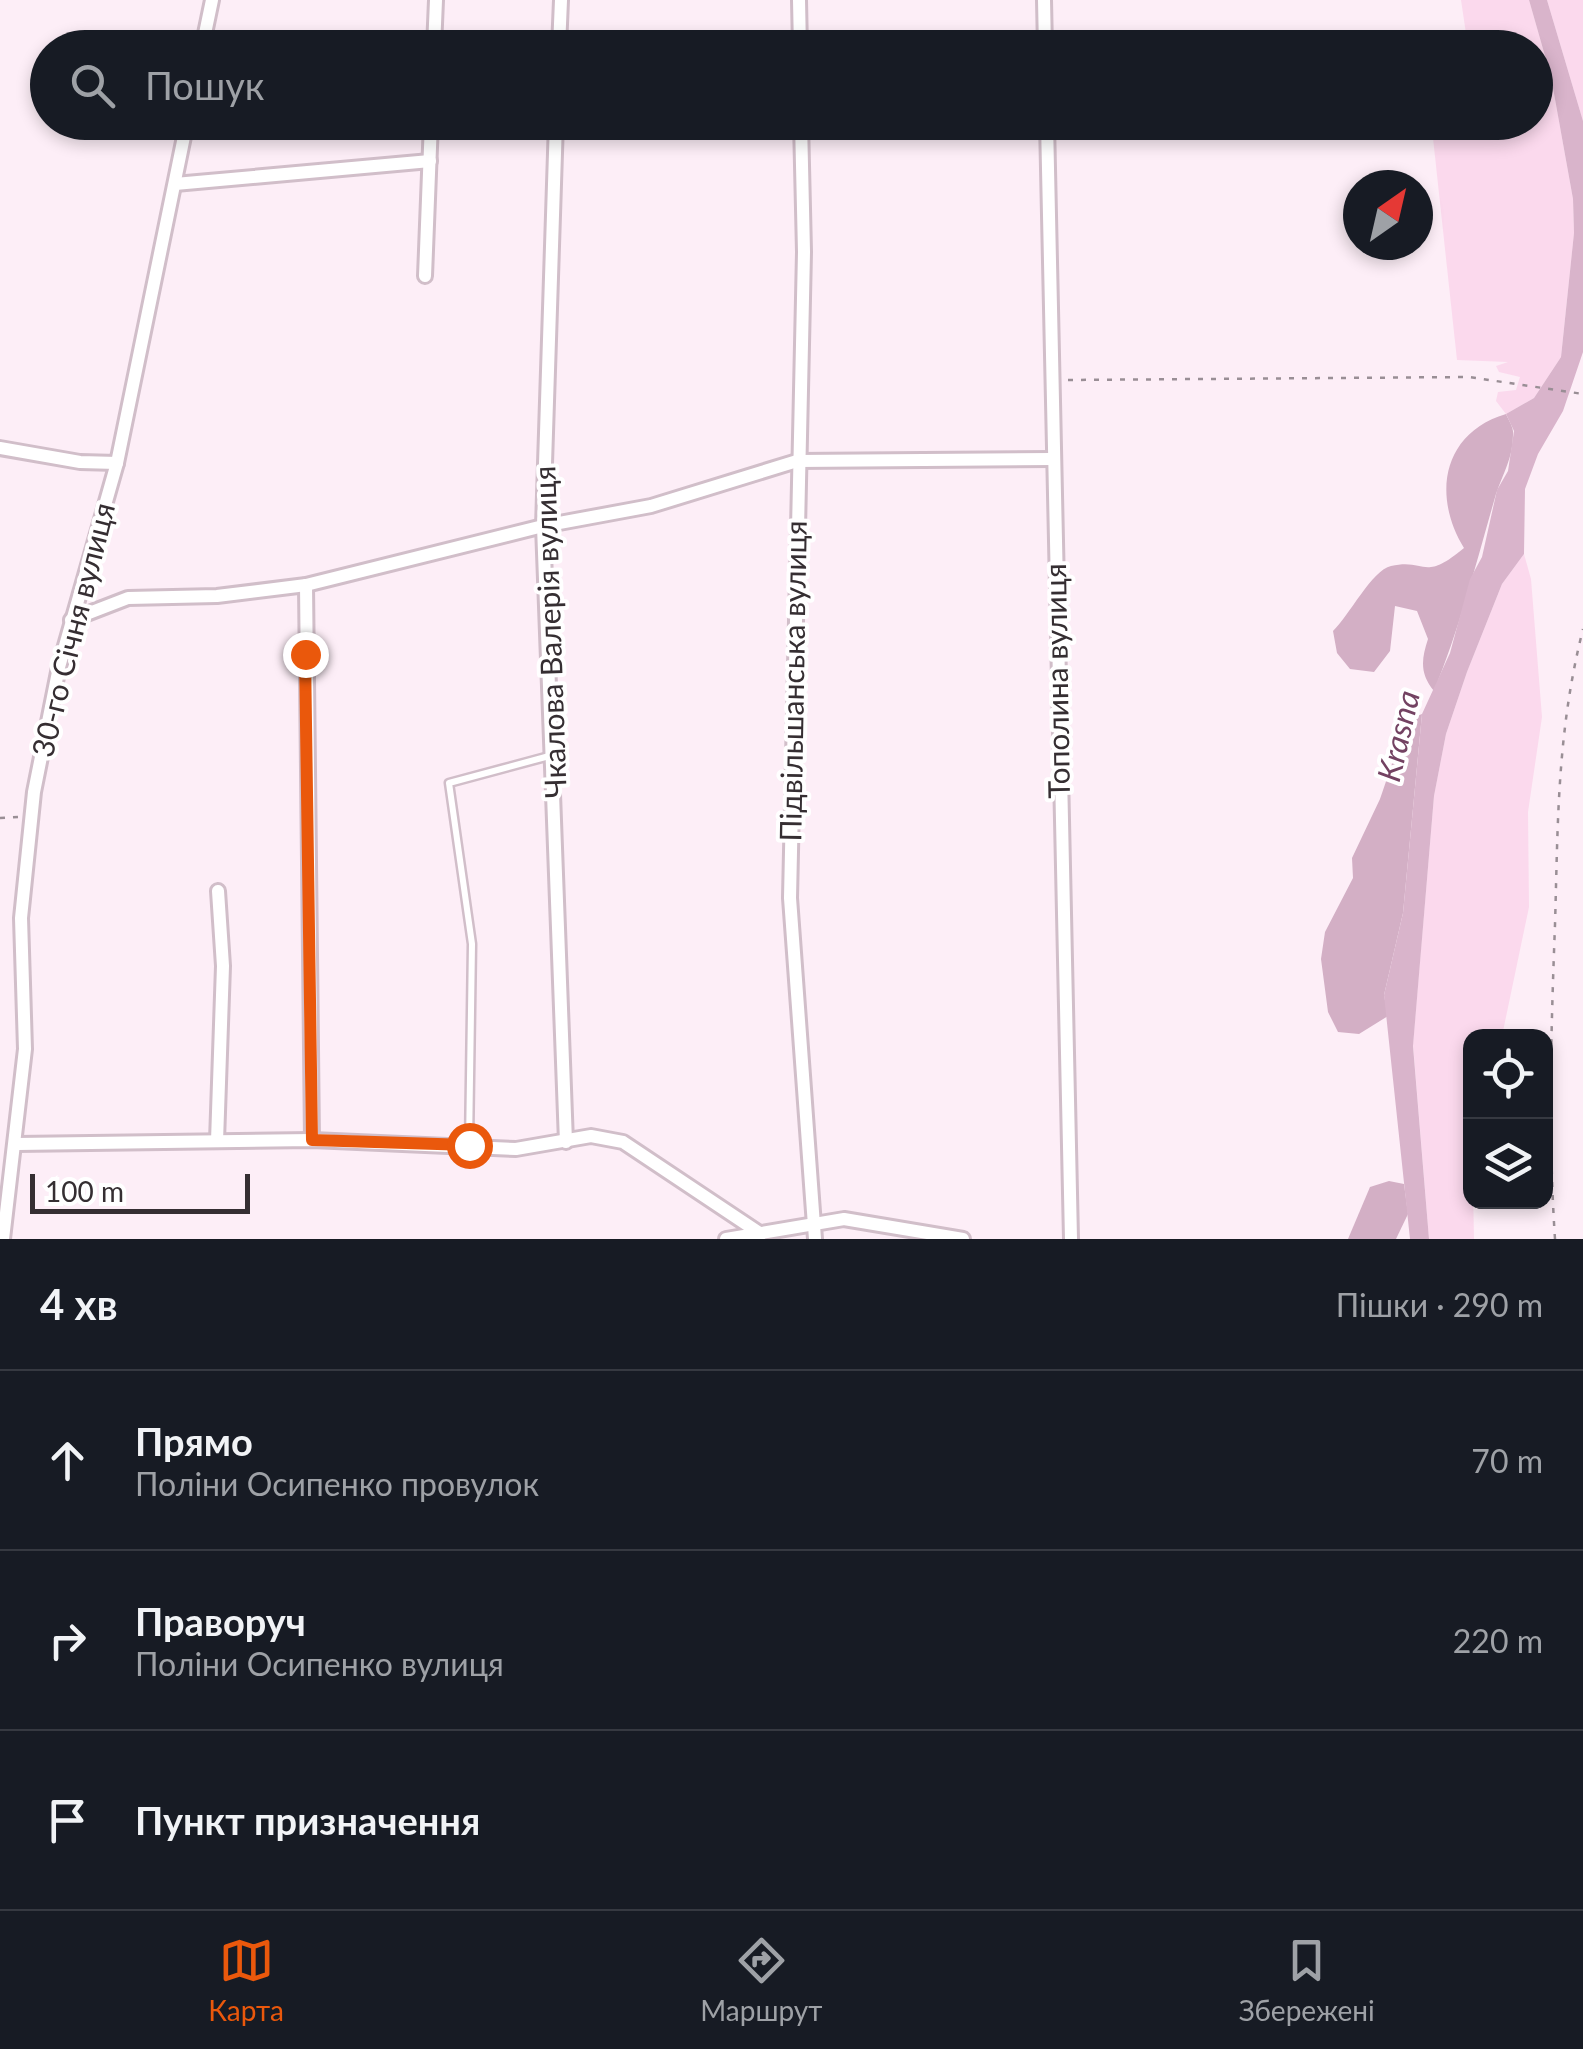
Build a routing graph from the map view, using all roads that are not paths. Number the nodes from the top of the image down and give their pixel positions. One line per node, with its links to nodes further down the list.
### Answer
1 (212, 0): 6 (street)
2 (436, 0): 7 (street)
3 (560, 0): 8 (street)
4 (800, 0): 9 (street)
5 (1044, 0): 10 (street)
6 (206, 30)
7 (435, 30)
8 (559, 30)
9 (800, 30)
10 (1045, 30)
11 (183, 140): 17 (street, 30-го Січня вулиця)
12 (431, 140): 16 (street)
13 (555, 140): 23 (street, Чкалова Валерія вулиця)
14 (802, 140): 21 (street, Підвільшанська вулиця)
15 (1046, 140): 20 (street, Тополина вулиця)
16 (430, 162): 17 (street); 18 (street)
17 (174, 184): 22 (street, 30-го Січня вулиця)
18 (425, 276)
19 (0, 448): 22 (street)
20 (1052, 460): 21 (street); 38 (street, Тополина вулиця)
21 (797, 462): 23 (street); 34 (street, Підвільшанська вулиця)
22 (117, 464): 25 (street, 30-го Січня вулиця)
23 (543, 526): 24 (street); 26 (street, Чкалова Валерія вулиця)
24 (306, 586): 25 (street); 28 (street)
25 (71, 620): 31 (street, 30-го Січня вулиця)
26 (554, 755): 30 (street, Чкалова Валерія вулиця); 32 (lane)
27 (218, 891): 29 (street)
28 (312, 1140): 29 (street); 32 (street)
29 (217, 1141): 31 (street)
30 (566, 1142): 32 (street); 35 (street)
31 (18, 1144): 33 (street, 30-го Січня вулиця)
32 (469, 1145)
33 (3, 1231)
34 (814, 1232): 35 (street); 37 (street)
35 (761, 1234): 36 (street)
36 (726, 1239)
37 (964, 1239)
38 (1070, 1239)

